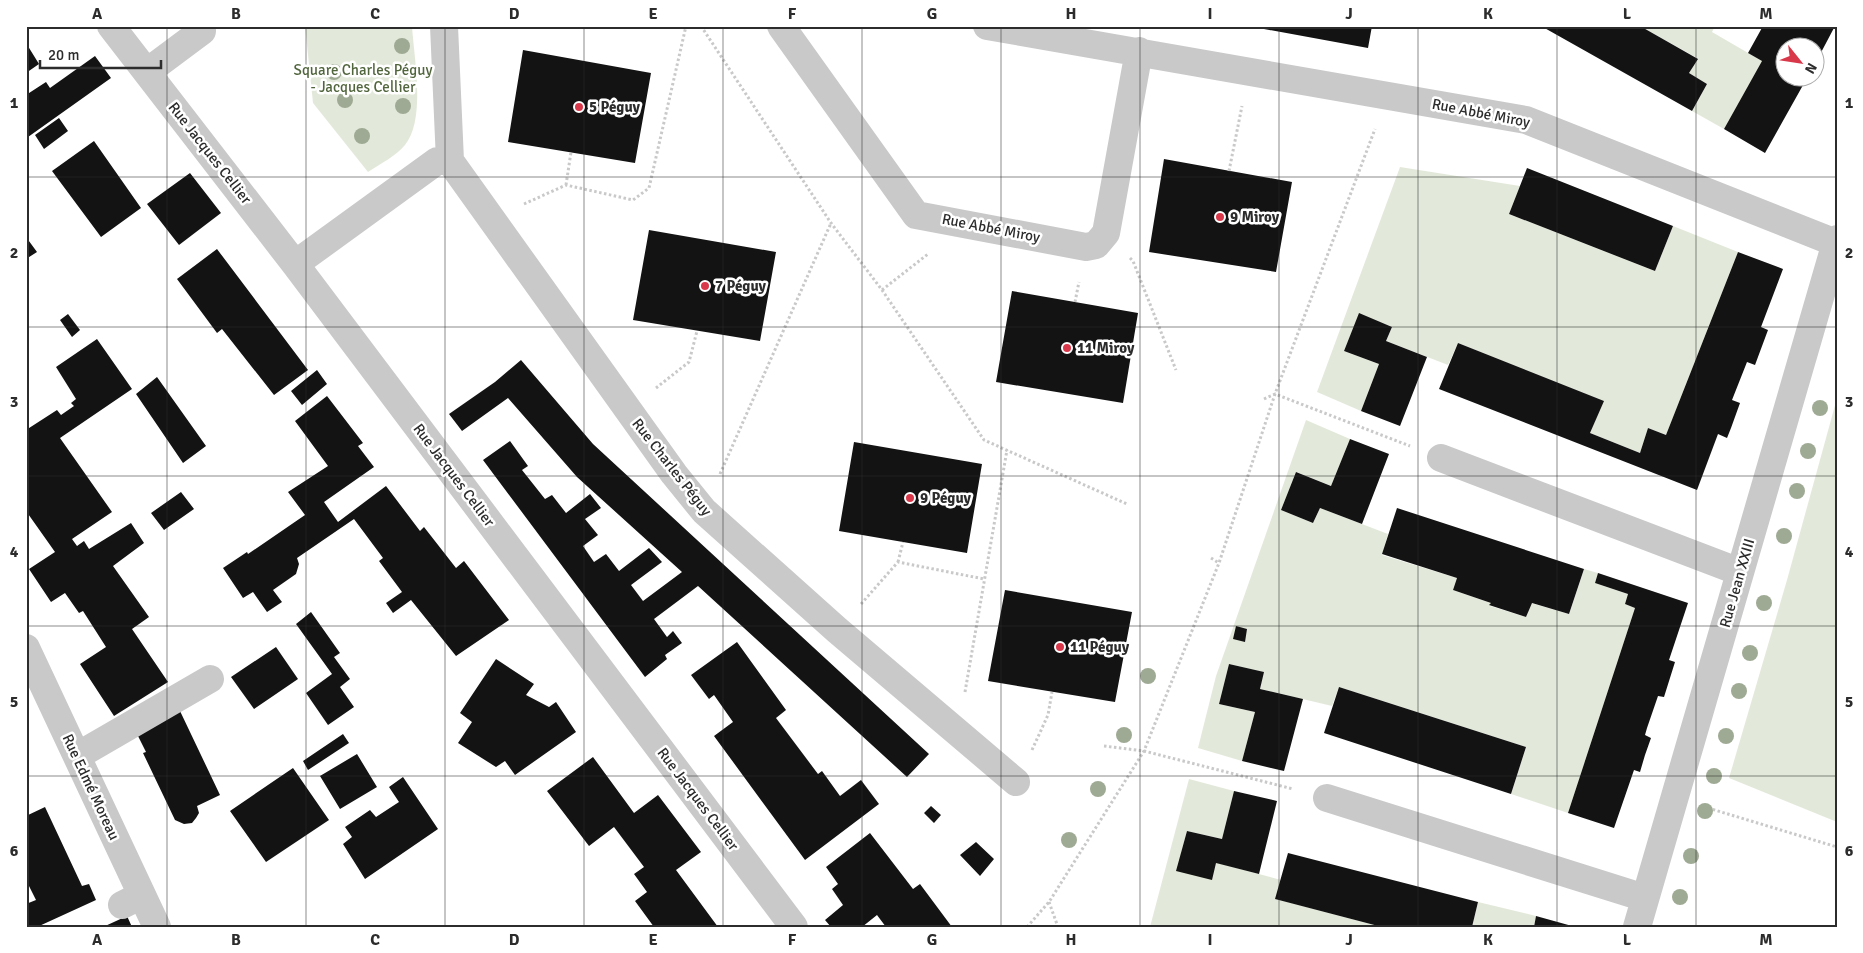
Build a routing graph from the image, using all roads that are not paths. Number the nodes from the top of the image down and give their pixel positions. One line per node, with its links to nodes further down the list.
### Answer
1 (111, 26): 7 (street, Rue Jacques Cellier)
2 (202, 26): 7 (street)
3 (444, 26): 8 (street)
4 (781, 26): 6 (street, Rue Abbé Miroy)
5 (987, 26): 6 (street, Rue Abbé Miroy)
6 (1139, 51): 9 (street, Rue Abbé Miroy)
7 (147, 72): 10 (street, Rue Jacques Cellier)
8 (450, 161): 10 (street); 16 (street, Rue Charles Péguy)
9 (1836, 241): 12 (street, Rue Jean XXIII)
10 (295, 264): 20 (street, Rue Jacques Cellier)
11 (1441, 458): 12 (street)
12 (1740, 572): 18 (street, Rue Jean XXIII)
13 (26, 648): 15 (street, Rue Edmé Moreau)
14 (210, 679): 15 (street)
15 (76, 756): 19 (street, Rue Edmé Moreau)
16 (1016, 782)
17 (1327, 798): 18 (street)
18 (1645, 898): 21 (street, Rue Jean XXIII)
19 (157, 927)
20 (794, 927)
21 (1637, 927)

